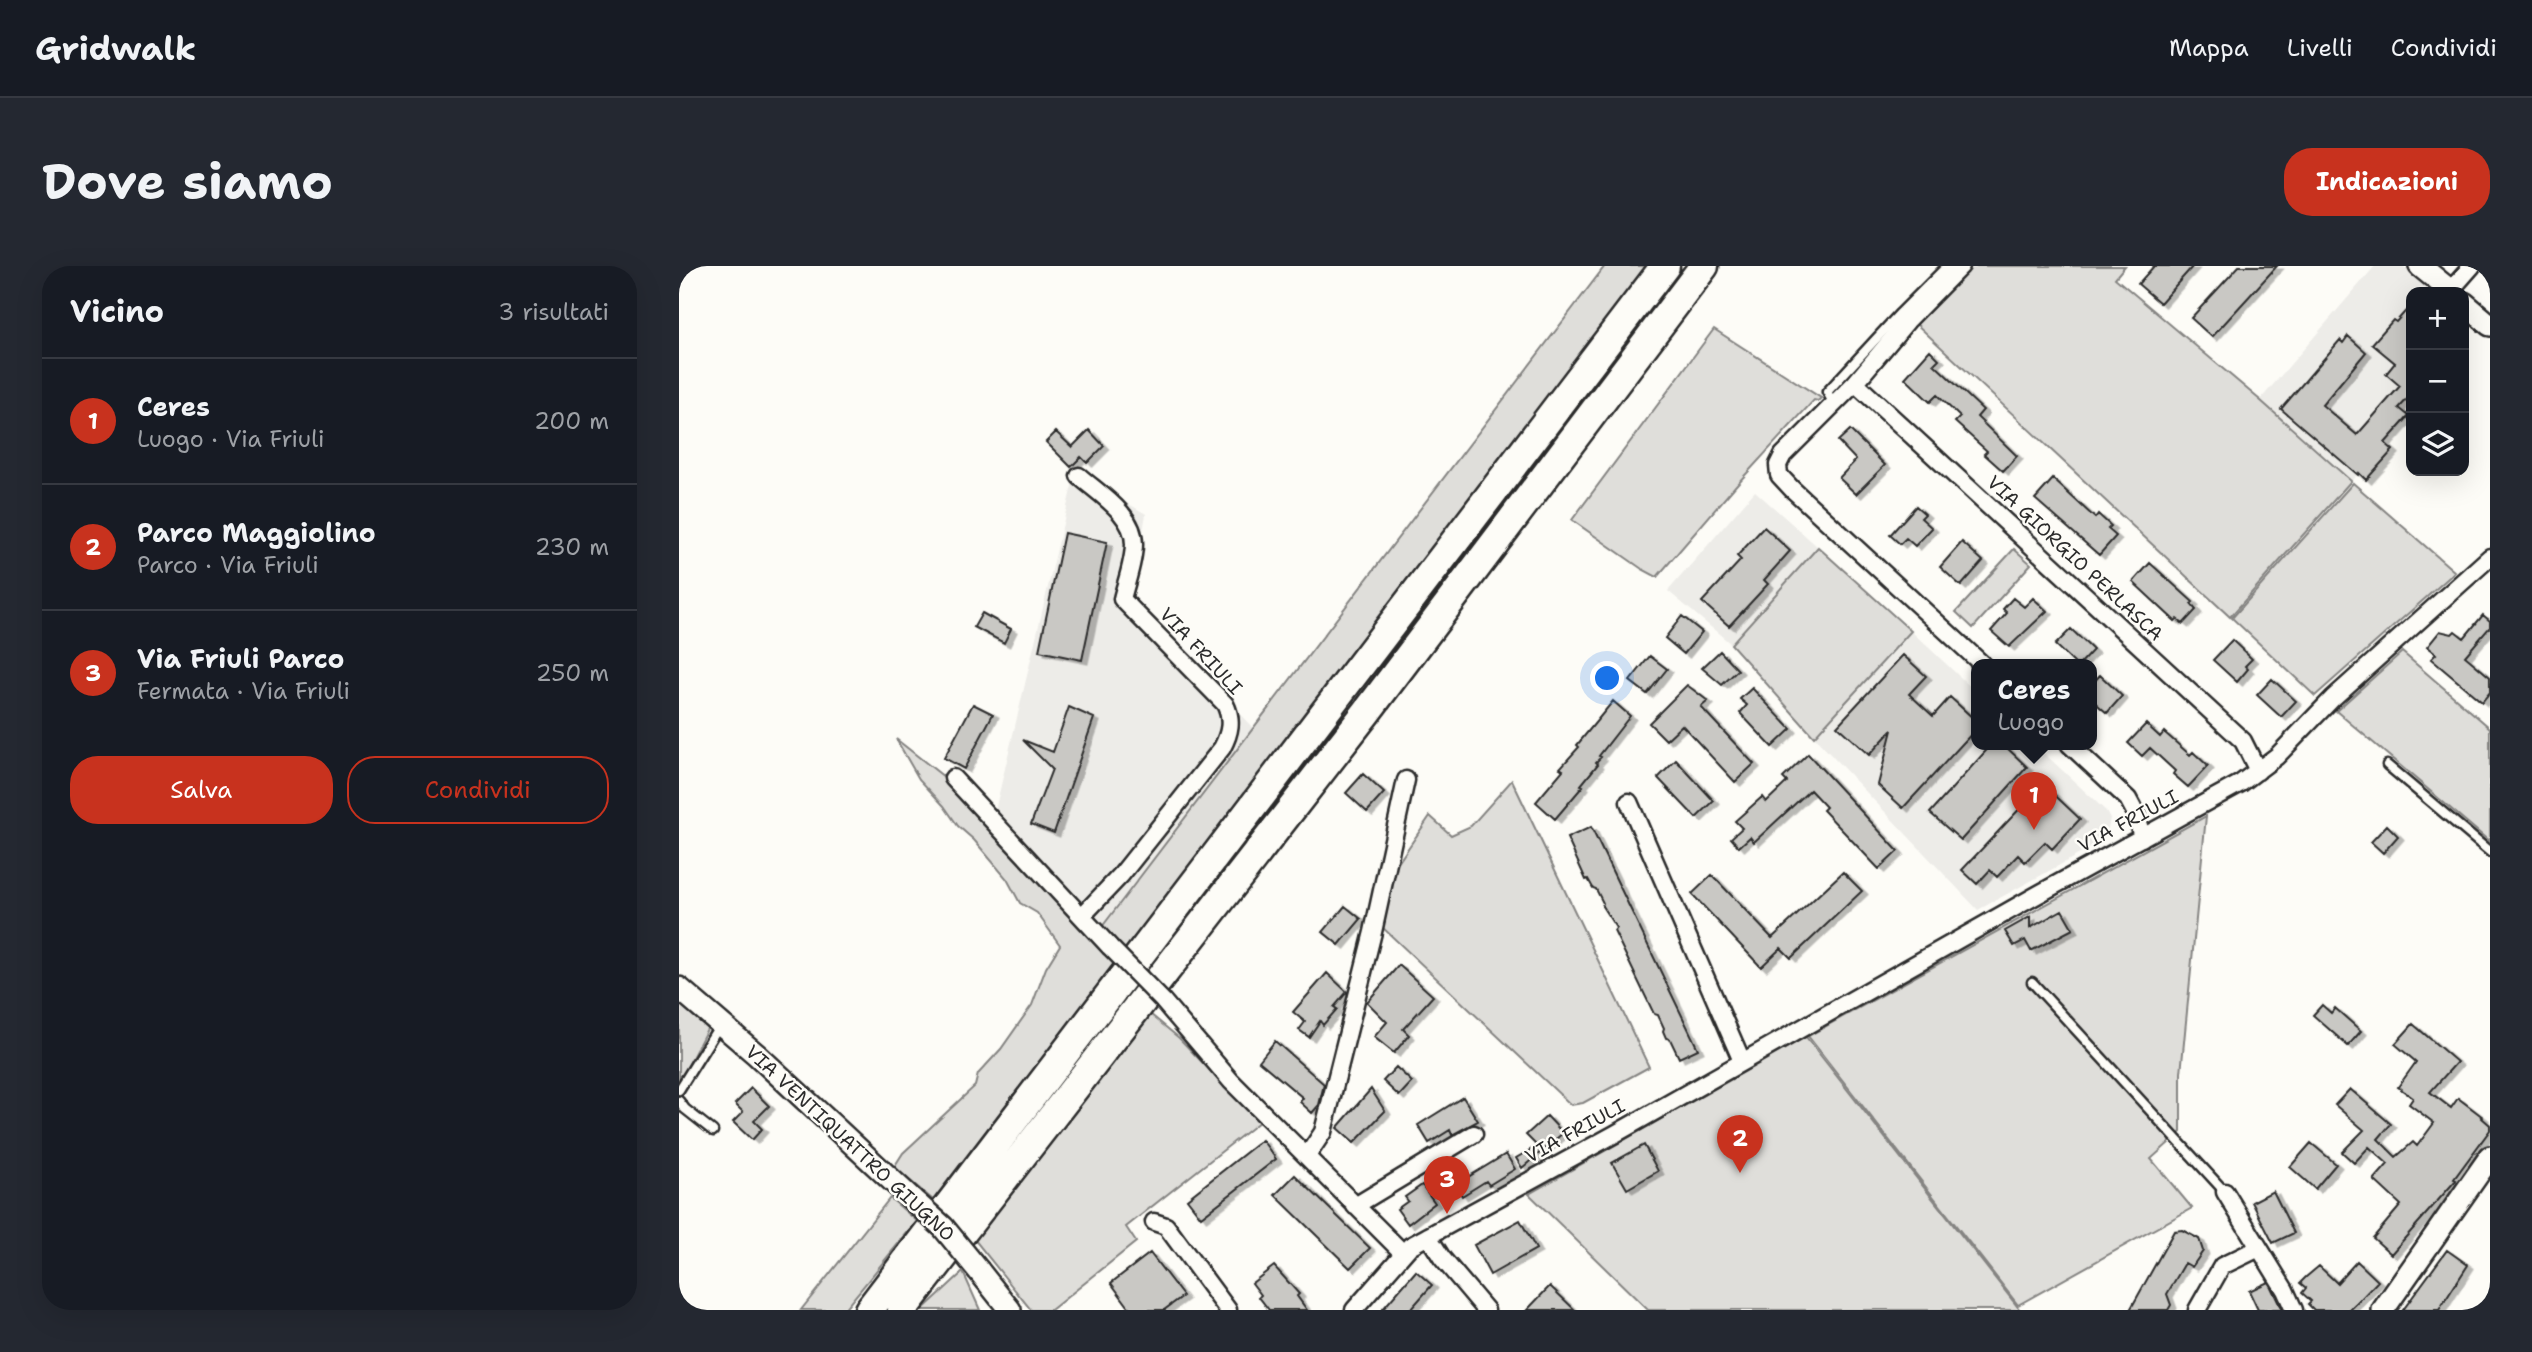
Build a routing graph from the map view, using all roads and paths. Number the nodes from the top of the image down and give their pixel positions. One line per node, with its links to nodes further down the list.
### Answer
1 (1664, 266): 41 (highway)
2 (1704, 266): 42 (highway)
3 (1947, 266): 12 (lane)
4 (1961, 266): 11 (street)
5 (2420, 266): 7 (street)
6 (2472, 266): 8 (street)
7 (2445, 287)
8 (2455, 287)
9 (2469, 307): 10 (street)
10 (2490, 325)
11 (1854, 383): 12 (street); 18 (street, VIA GIORGIO PERLASCA)
12 (1834, 404): 15 (street)
13 (1079, 477): 24 (street, VIA FRIULI)
14 (2490, 557): 18 (street, VIA FRIULI)
15 (1977, 659)
16 (2075, 750): 22 (street)
17 (2388, 765): 23 (lane)
18 (2258, 771): 22 (street, VIA FRIULI)
19 (953, 778): 24 (street)
20 (1406, 780): 33 (street)
21 (1629, 802): 28 (street)
22 (2142, 838): 28 (street, VIA FRIULI)
23 (2490, 852)
24 (1082, 916): 33 (street, bridge)
25 (2032, 982): 35 (lane)
26 (679, 988): 27 (street, VIA VENTIQUATTRO GIUGNO)
27 (720, 1023): 29 (lane); 43 (street, VIA VENTIQUATTRO GIUGNO, bridge)
28 (1742, 1061): 38 (street, VIA FRIULI)
29 (679, 1090)
30 (679, 1101): 31 (lane)
31 (713, 1131)
32 (1474, 1135): 36 (street)
33 (1307, 1156): 36 (street)
34 (2490, 1157): 49 (street)
35 (2225, 1192): 39 (street)
36 (1355, 1206): 40 (street)
37 (1154, 1222): 44 (street)
38 (1428, 1236): 40 (street, VIA FRIULI); 46 (street)
39 (2259, 1248): 47 (street); 48 (street)
40 (1402, 1252): 45 (street, VIA FRIULI)
41 (869, 1310)
42 (902, 1310)
43 (1010, 1310)
44 (1228, 1310)
45 (1354, 1310)
46 (1486, 1310)
47 (2197, 1310)
48 (2294, 1310)
49 (2383, 1310)

